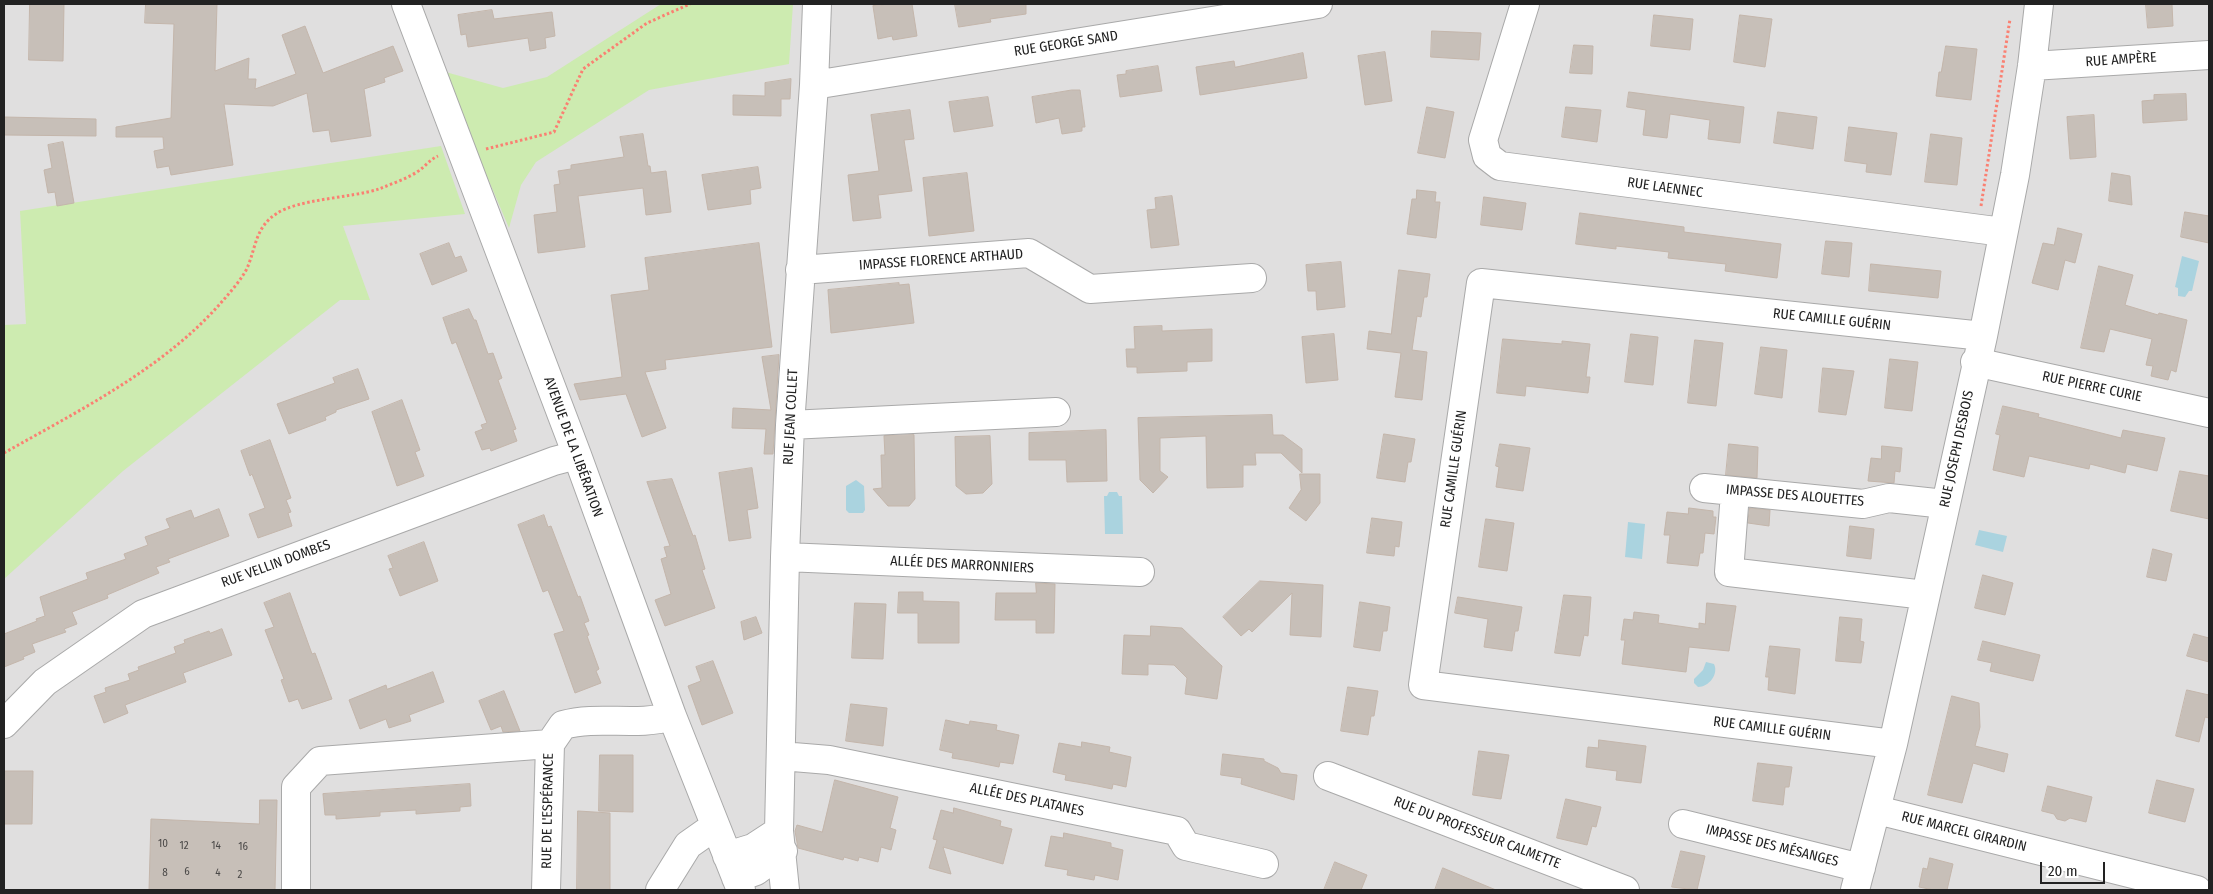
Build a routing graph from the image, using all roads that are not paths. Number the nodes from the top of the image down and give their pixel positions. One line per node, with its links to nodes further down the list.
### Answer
1 (406, 4): 17 (street, AVENUE DE LA LIBÉRATION)
2 (817, 4): 8 (street, RUE JEAN COLLET)
3 (1318, 4): 8 (street, RUE GEORGE SAND)
4 (1525, 4): 9 (street, RUE LAENNEC)
5 (2039, 4): 7 (street, RUE JOSEPH DESBOIS)
6 (2209, 55): 7 (street, RUE AMPÈRE)
7 (2032, 66): 9 (street, RUE JOSEPH DESBOIS)
8 (814, 85): 10 (street, RUE JEAN COLLET)
9 (1990, 231): 12 (street, RUE JOSEPH DESBOIS)
10 (800, 270): 11 (street, IMPASSE FLORENCE ARTHAUD); 16 (street, RUE JEAN COLLET)
11 (1252, 278)
12 (1982, 336): 13 (street, RUE JOSEPH DESBOIS); 27 (street, RUE CAMILLE GUÉRIN)
13 (1975, 362): 15 (street, RUE PIERRE CURIE); 19 (street, RUE JOSEPH DESBOIS)
14 (1056, 412): 16 (street)
15 (2209, 413)
16 (790, 425): 21 (street, RUE JEAN COLLET)
17 (577, 455): 24 (street, AVENUE DE LA LIBÉRATION); 25 (street, RUE VELLIN DOMBES)
18 (1704, 488): 19 (street, IMPASSE DES ALOUETTES)
19 (1945, 504): 23 (street, RUE JOSEPH DESBOIS)
20 (1734, 506): 23 (street)
21 (784, 557): 22 (street, ALLÉE DES MARRONNIERS); 28 (street, RUE JEAN COLLET)
22 (1140, 572)
23 (1925, 594): 27 (street, RUE JOSEPH DESBOIS)
24 (672, 716): 26 (street, RUE DE L'ESPÉRANCE); 32 (street, AVENUE DE LA LIBÉRATION)
25 (4, 724)
26 (550, 744): 37 (street); 38 (street, RUE DE L'ESPÉRANCE)
27 (1893, 744): 30 (street, RUE JOSEPH DESBOIS)
28 (781, 756): 33 (street, RUE JEAN COLLET); 34 (street, ALLÉE DES PLATANES)
29 (1328, 776): 41 (street, RUE DU PROFESSEUR CALMETTE)
30 (1877, 810): 36 (street, RUE JOSEPH DESBOIS); 42 (street, RUE MARCEL GIRARDIN)
31 (1683, 824): 36 (street, IMPASSE DES MÉSANGES)
32 (715, 826): 35 (street, AVENUE DE LA LIBÉRATION); 39 (street)
33 (781, 841): 35 (street); 40 (street, RUE JEAN COLLET)
34 (1264, 864)
35 (734, 875)
36 (1858, 879)
37 (296, 890)
38 (546, 890)
39 (660, 890)
40 (785, 890)
41 (1625, 890)
42 (2197, 890)

